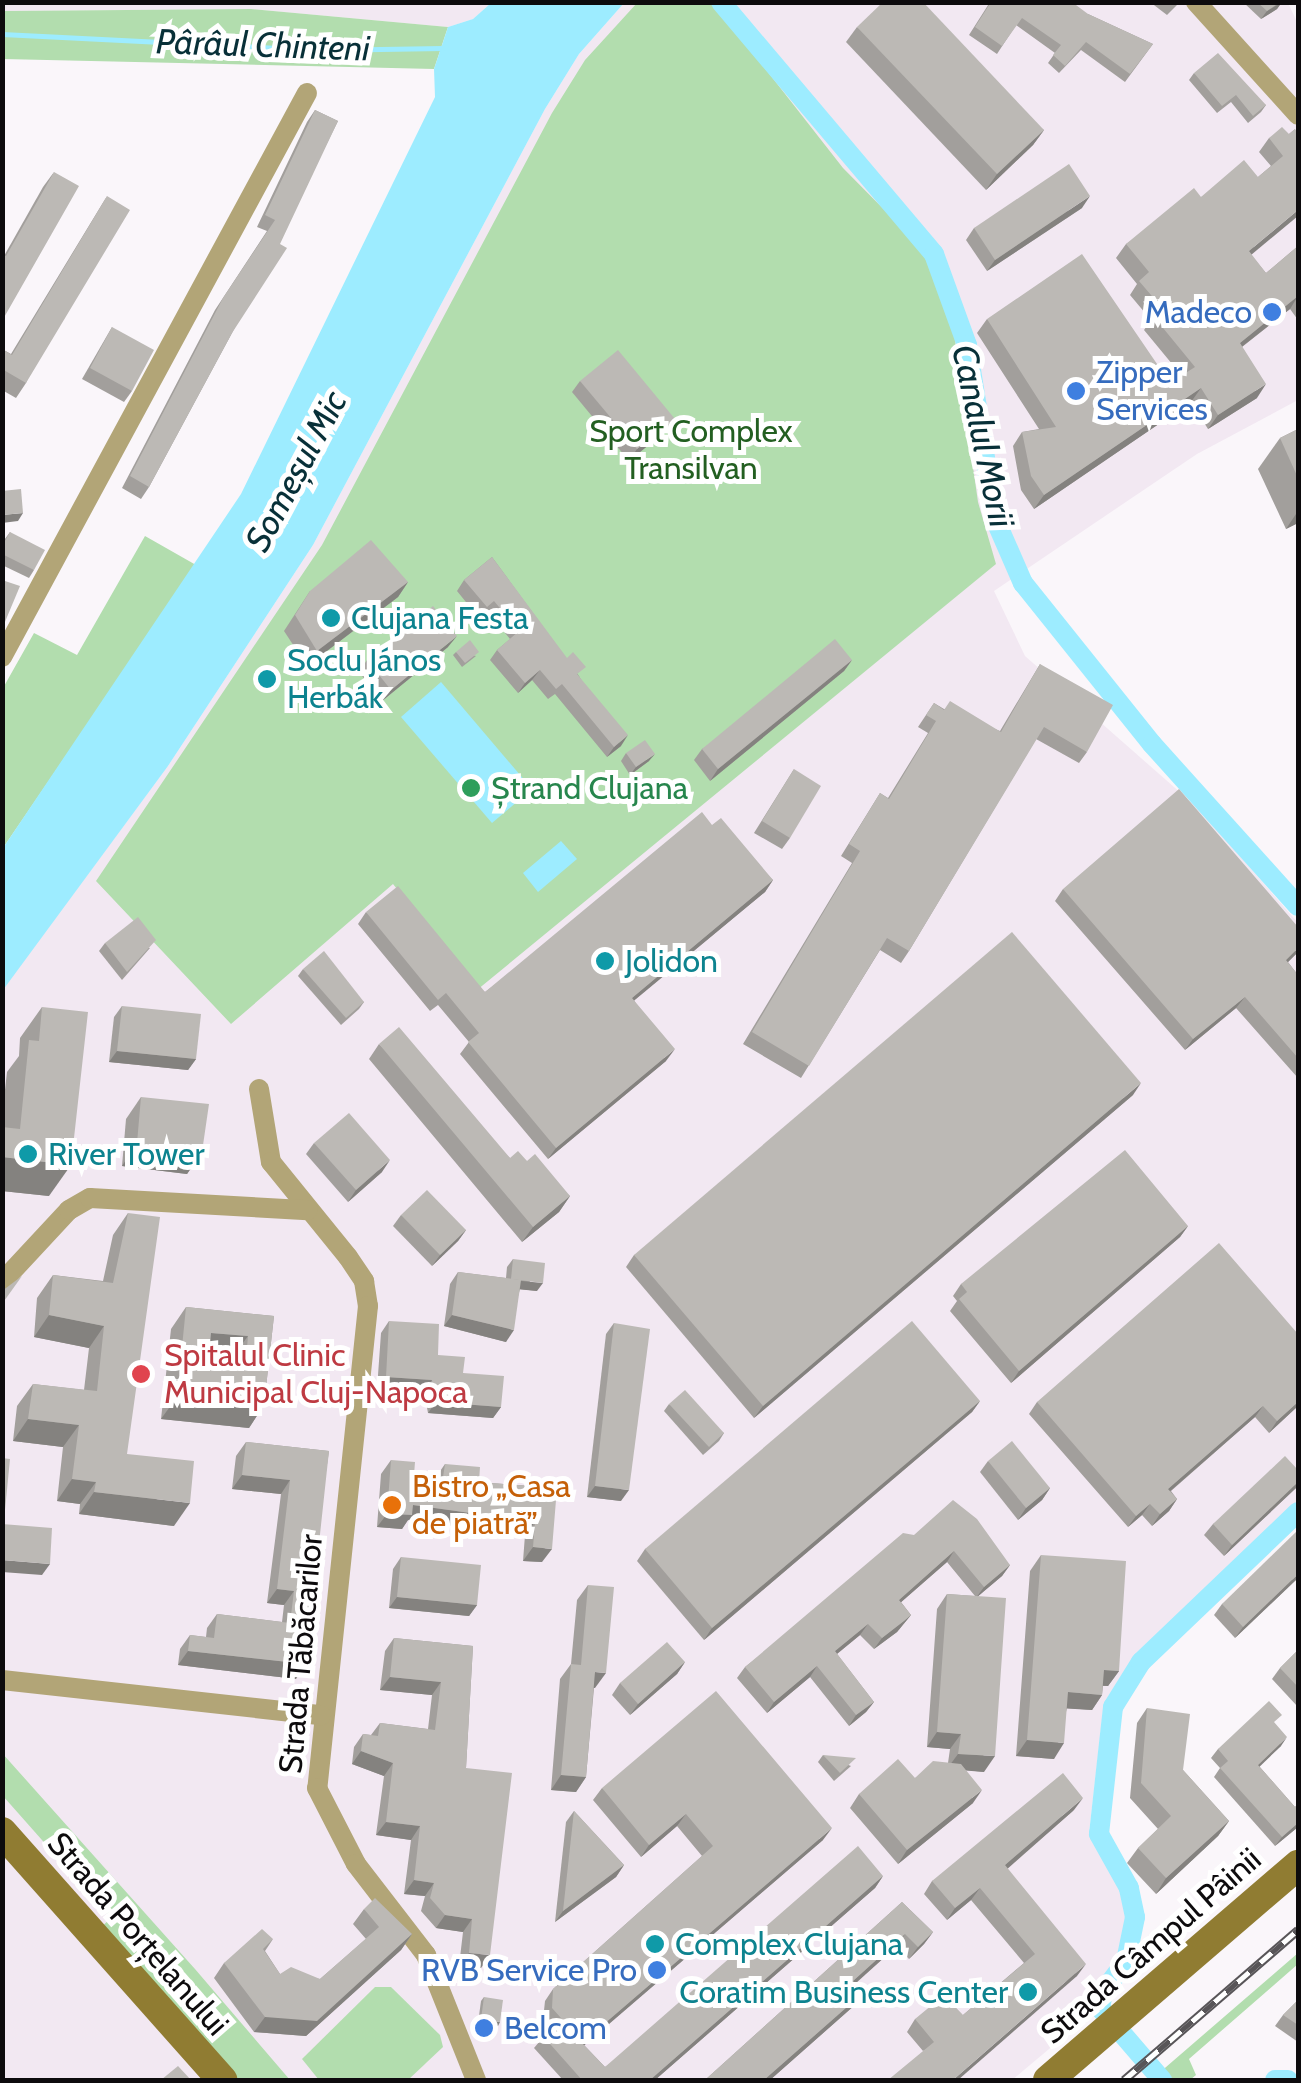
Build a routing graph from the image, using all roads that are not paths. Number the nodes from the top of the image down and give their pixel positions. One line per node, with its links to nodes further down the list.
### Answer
1 (1196, 2): 3 (street)
2 (308, 93): 4 (street)
3 (1298, 115)
4 (2, 657)
5 (259, 1089): 6 (street, Strada Tăbăcarilor)
6 (308, 1210): 7 (street); 9 (street, Strada Tăbăcarilor)
7 (2, 1282)
8 (2, 1680): 9 (street)
9 (321, 1715): 13 (street, Strada Tăbăcarilor)
10 (2, 1832): 12 (street, Strada Porțelanului)
11 (1298, 1865): 14 (street, Strada Câmpul Pâinii)
12 (222, 2080)
13 (476, 2080)
14 (1048, 2080)

